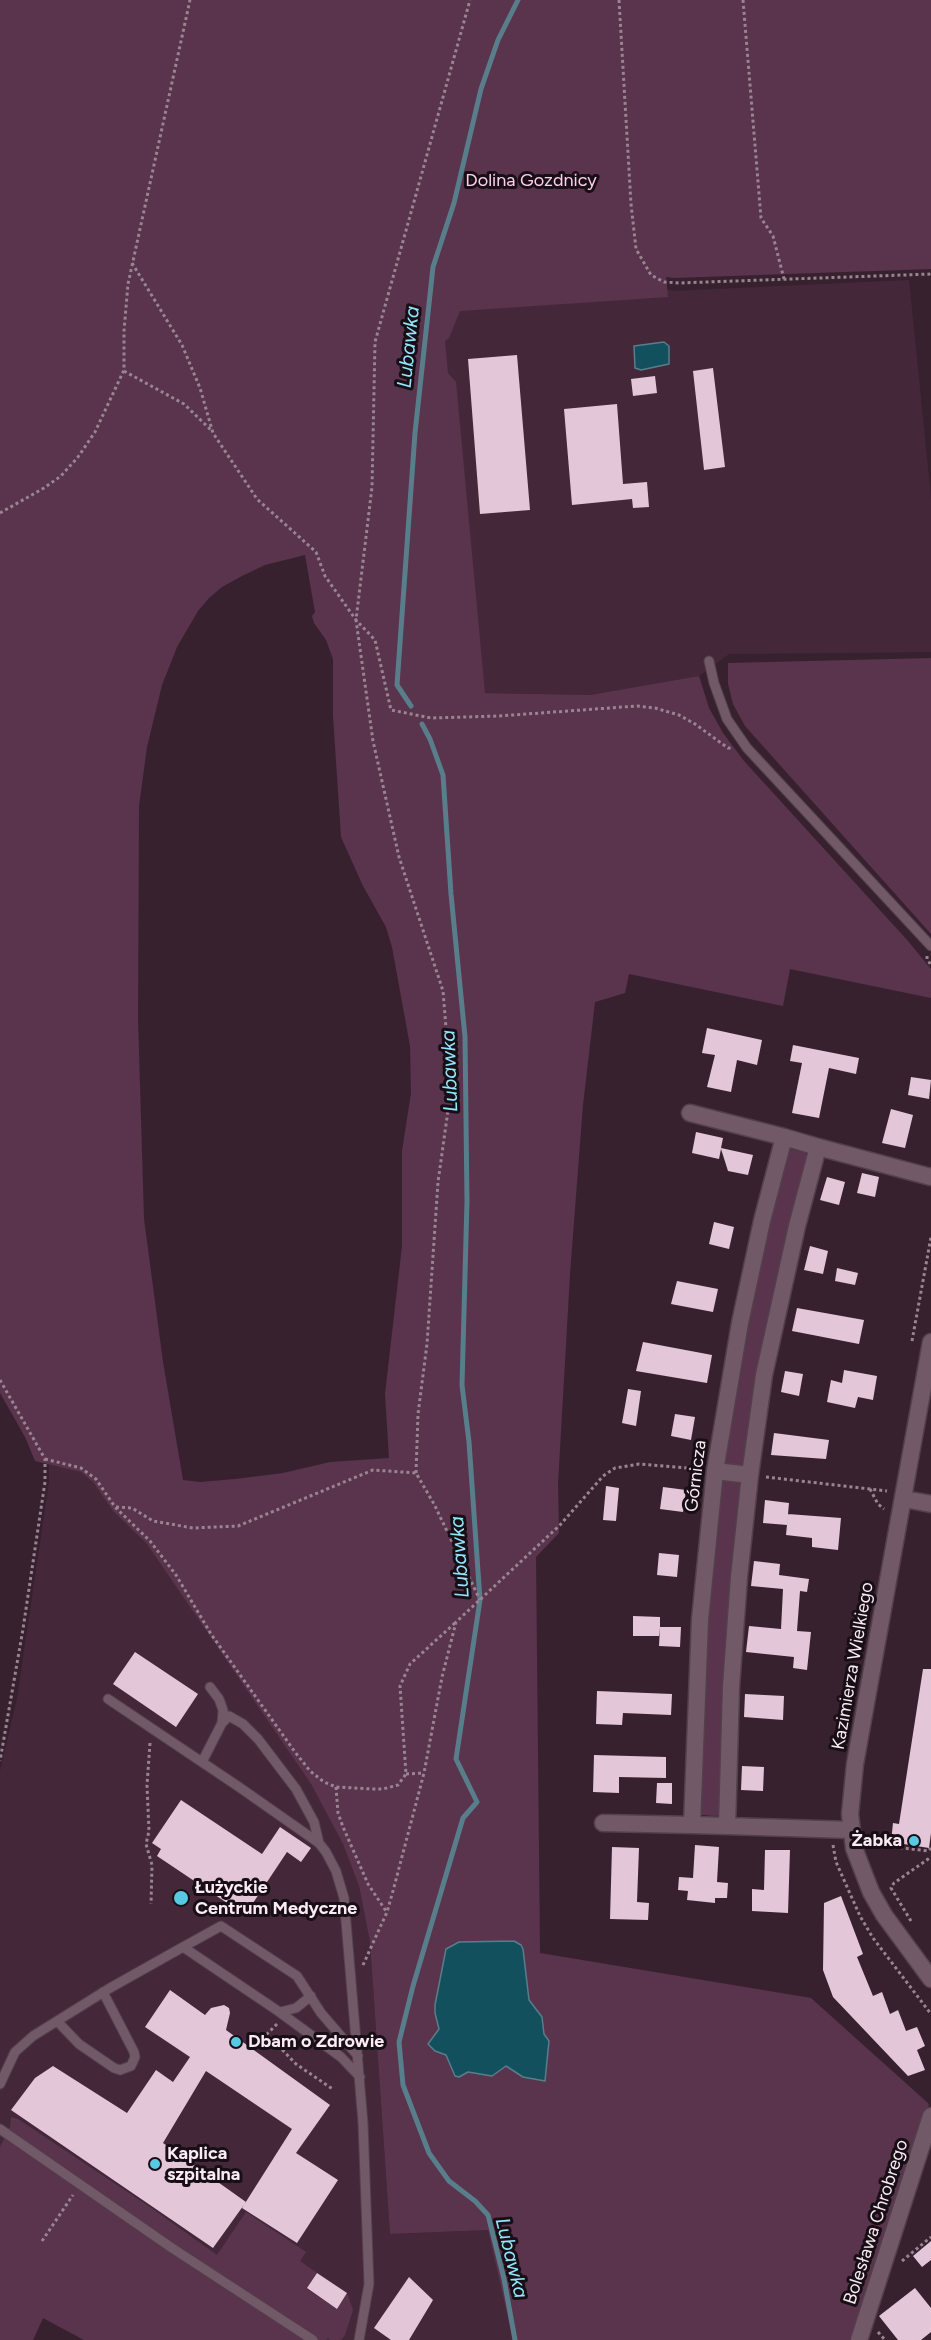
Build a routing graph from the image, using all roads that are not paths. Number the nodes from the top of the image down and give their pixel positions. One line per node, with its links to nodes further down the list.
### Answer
1 (710, 661): 2 (lane)
2 (931, 946)
3 (690, 1113): 4 (street)
4 (784, 1137): 5 (street); 8 (street, Górnicza)
5 (818, 1147): 6 (street); 9 (street)
6 (931, 1177)
7 (931, 1342): 10 (street, Kazimierza Wielkiego)
8 (715, 1471): 9 (street); 17 (street, Górnicza)
9 (750, 1475): 18 (street)
10 (903, 1499): 11 (street); 19 (street, Kazimierza Wielkiego)
11 (931, 1504)
12 (210, 1687): 14 (lane)
13 (108, 1699): 15 (lane)
14 (222, 1723): 15 (lane); 20 (lane)
15 (202, 1762): 20 (lane)
16 (603, 1823): 17 (street)
17 (692, 1825): 18 (street)
18 (727, 1826): 19 (street)
19 (850, 1830): 22 (street, Kazimierza Wielkiego)
20 (319, 1844): 27 (lane)
21 (183, 1947): 23 (lane); 24 (lane); 25 (lane)
22 (931, 1979)
23 (103, 1992): 26 (lane); 26 (lane)
24 (311, 1996): 25 (lane); 27 (lane)
25 (283, 2014): 28 (lane)
26 (57, 2020): 29 (lane)
27 (358, 2056): 28 (lane)
28 (360, 2077): 33 (lane)
29 (0, 2084)
30 (931, 2116): 34 (street, Bolesława Chrobrego)
31 (0, 2129): 32 (lane)
32 (313, 2340)
33 (359, 2340)
34 (859, 2340)

